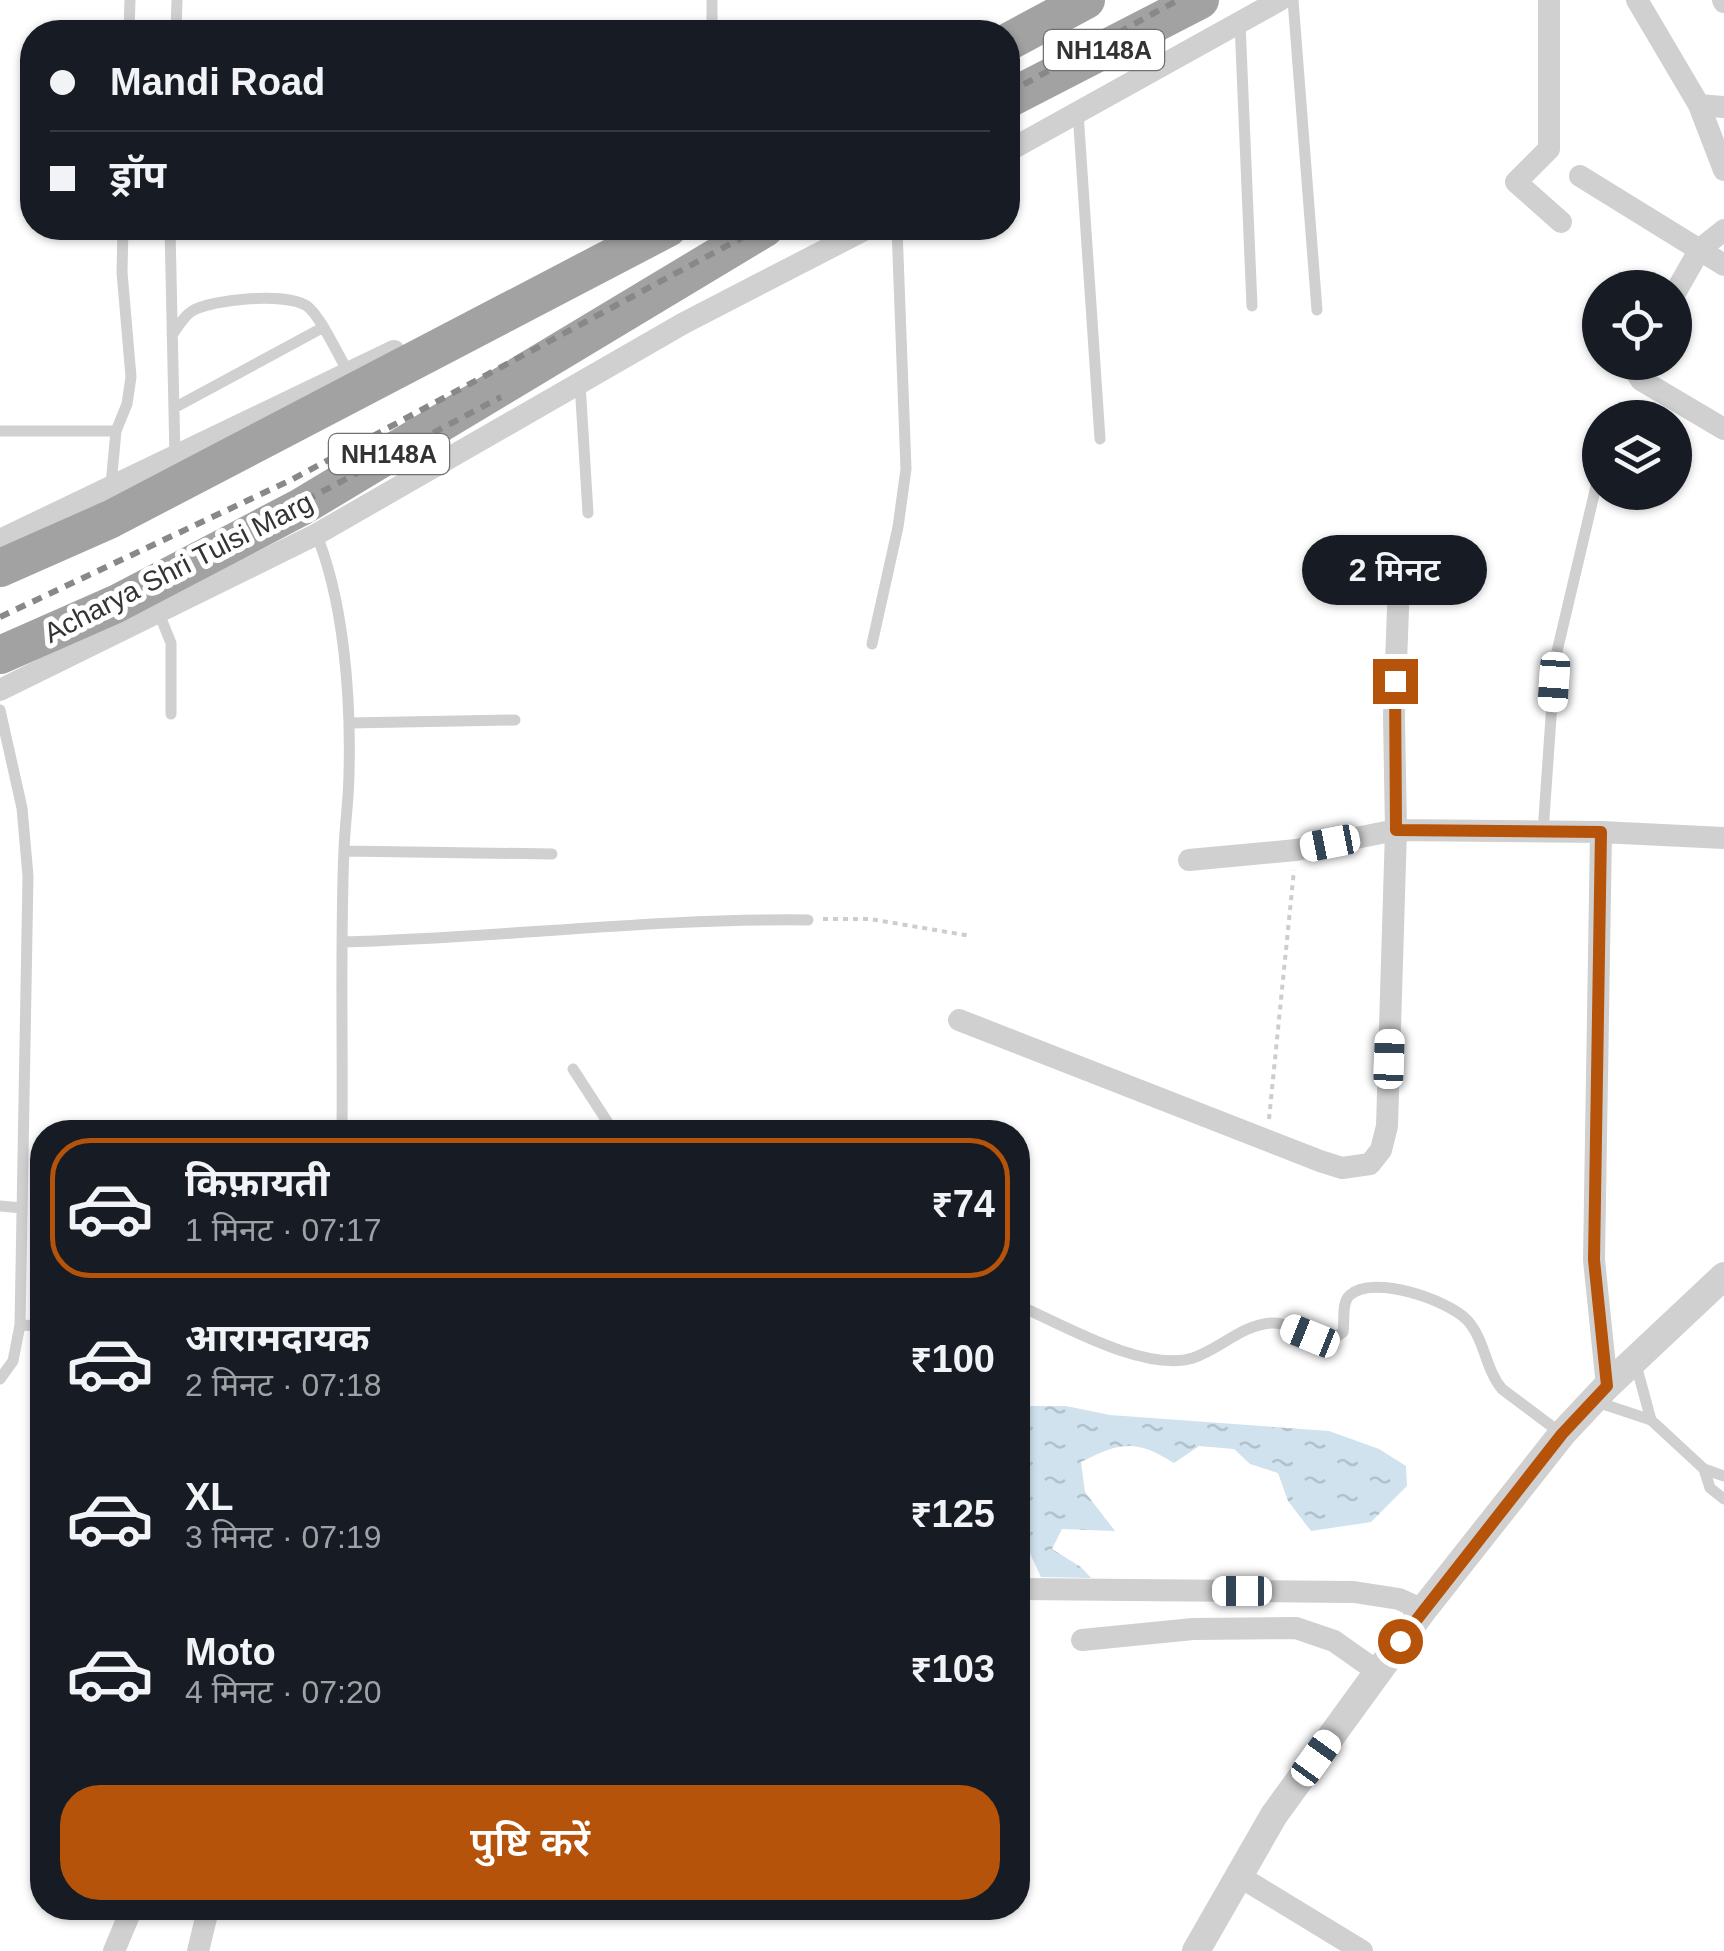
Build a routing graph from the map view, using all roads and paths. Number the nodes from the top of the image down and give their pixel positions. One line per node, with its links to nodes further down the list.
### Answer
1 (1060, 0): 8 (street)
2 (1086, 0): 8 (highway, NH148A)
3 (1200, 0): 10 (highway, NH148A)
4 (1280, 0): 9 (street)
5 (1293, 0): 30 (lane)
6 (1549, 0): 17 (street)
7 (1637, 0): 11 (street)
8 (1022, 19)
9 (1240, 23): 13 (street); 29 (lane)
10 (1020, 94)
11 (1699, 106): 12 (street); 15 (street)
12 (1724, 108)
13 (1078, 112): 14 (street); 40 (lane)
14 (1020, 145)
15 (1724, 170)
16 (1580, 176): 26 (street)
17 (1561, 222)
18 (1724, 230): 26 (street)
19 (122, 240): 39 (lane)
20 (170, 240): 32 (lane)
21 (605, 240): 33 (street)
22 (644, 240): 42 (highway, NH148A)
23 (746, 240): 45 (highway, Acharya Shri Tulsi Marg / NH148A)
24 (845, 240): 35 (street)
25 (898, 240): 50 (lane)
26 (1700, 249): 27 (street); 28 (street)
27 (1724, 265)
28 (1688, 270)
29 (1252, 306)
30 (1317, 310)
31 (322, 328): 32 (lane); 33 (lane); 36 (lane)
32 (172, 335): 36 (lane)
33 (348, 373): 41 (street)
34 (1641, 380): 38 (street)
35 (580, 383): 44 (lane); 45 (street)
36 (174, 408): 41 (lane)
37 (0, 430): 39 (lane)
38 (1724, 430)
39 (116, 432): 42 (lane)
40 (1100, 440)
41 (175, 458): 42 (street)
42 (111, 504): 46 (street); 47 (highway, NH148A)
43 (1591, 510): 58 (lane)
44 (588, 513)
45 (309, 520): 49 (highway, Acharya Shri Tulsi Marg / NH148A); 56 (lane)
46 (0, 540)
47 (0, 568)
48 (1399, 582): 57 (street)
49 (152, 600): 51 (highway, Acharya Shri Tulsi Marg / NH148A); 52 (street); 54 (lane)
50 (872, 644)
51 (0, 656)
52 (0, 690)
53 (0, 710): 74 (lane)
54 (171, 714)
55 (515, 720): 56 (lane)
56 (349, 723): 62 (lane)
57 (1396, 830): 58 (street); 61 (street); 72 (street)
58 (1543, 832): 59 (street)
59 (1601, 832): 60 (street); 81 (street)
60 (1724, 838)
61 (1296, 850): 64 (street); 72 (path)
62 (344, 851): 63 (lane); 67 (lane)
63 (552, 854)
64 (1189, 860)
65 (808, 920): 66 (path); 67 (lane)
66 (971, 936)
67 (344, 942): 70 (lane)
68 (959, 1020): 72 (street)
69 (573, 1070): 71 (lane)
70 (342, 1120)
71 (606, 1120)
72 (1267, 1139)
73 (0, 1206): 74 (lane)
74 (22, 1208): 77 (lane)
75 (1724, 1276): 79 (street)
76 (1030, 1310): 83 (lane)
77 (20, 1325): 78 (lane); 80 (lane)
78 (30, 1325)
79 (1635, 1360): 81 (street); 82 (lane)
80 (0, 1380)
81 (1600, 1393): 82 (lane); 83 (street)
82 (1651, 1420): 84 (lane)
83 (1562, 1434): 88 (street)
84 (1704, 1469): 85 (lane); 86 (lane)
85 (1724, 1476)
86 (1724, 1500)
87 (1030, 1589): 88 (street)
88 (1422, 1610): 90 (street)
89 (1082, 1640): 90 (street)
90 (1378, 1672): 91 (street)
91 (1239, 1876): 96 (street); 97 (street)
92 (127, 1920): 94 (street)
93 (206, 1920): 95 (street)
94 (114, 1951)
95 (198, 1951)
96 (1196, 1951)
97 (1362, 1951)

